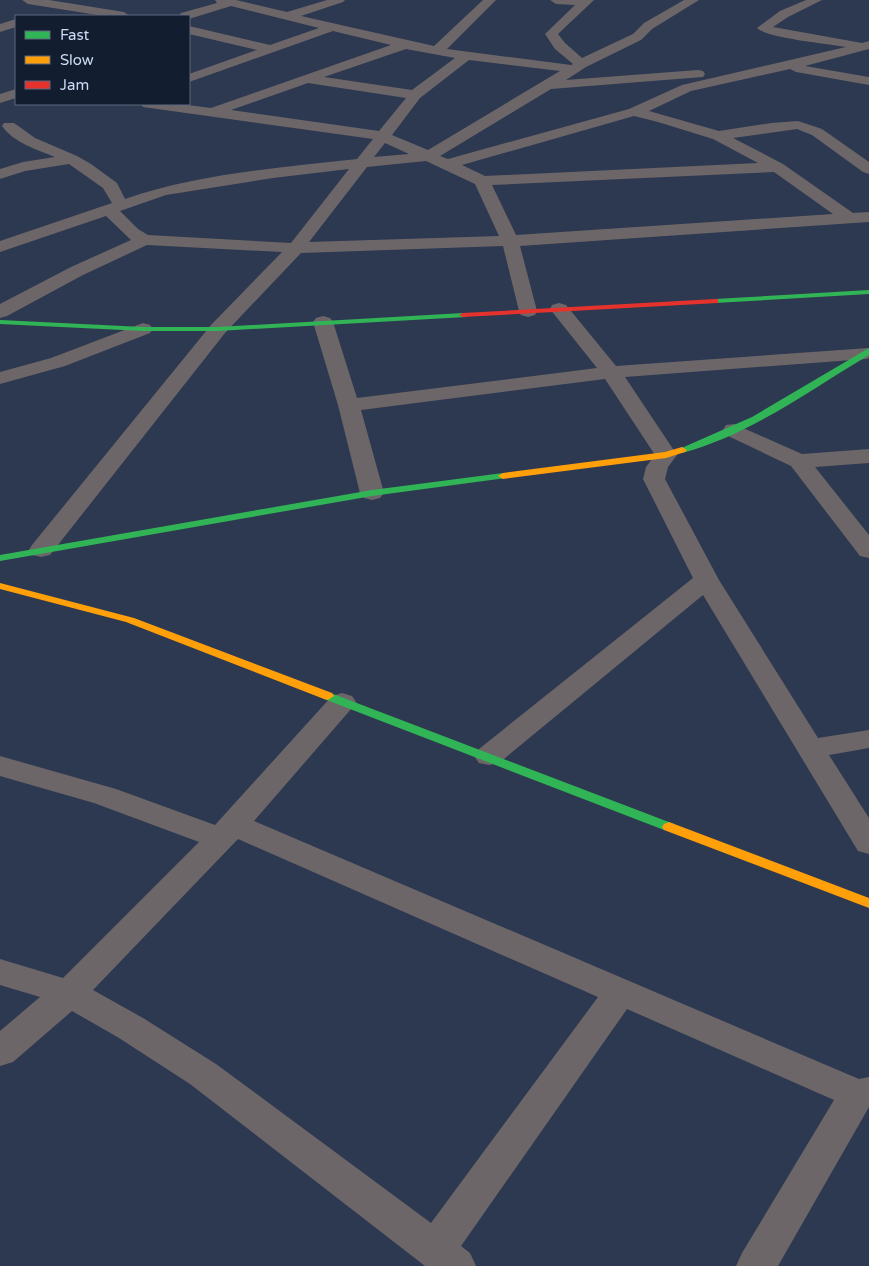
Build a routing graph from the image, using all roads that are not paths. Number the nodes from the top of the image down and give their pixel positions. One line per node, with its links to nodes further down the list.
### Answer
1 (28, 0): 9 (street)
2 (339, 0): 13 (street)
3 (490, 0): 21 (street)
4 (556, 0): 8 (street)
5 (693, 0): 24 (street)
6 (816, 0): 20 (street)
7 (225, 1): 12 (street); 13 (street)
8 (587, 1): 24 (street)
9 (62, 6): 10 (street); 11 (street)
10 (44, 13)
11 (118, 15)
12 (188, 15)
13 (287, 16): 15 (street)
14 (15, 23): 16 (street)
15 (333, 27): 18 (street); 19 (street)
16 (0, 28)
17 (190, 30): 19 (street)
18 (405, 45): 21 (street); 27 (street)
19 (271, 49): 26 (street)
20 (868, 49): 23 (street)
21 (437, 51): 22 (street)
22 (466, 56): 24 (street); 33 (street)
23 (786, 66): 25 (street); 28 (street)
24 (577, 67): 30 (street)
25 (769, 70): 30 (street); 37 (street)
26 (192, 75)
27 (305, 79): 33 (street); 36 (street)
28 (869, 81)
29 (0, 85): 31 (street)
30 (549, 85): 41 (street)
31 (15, 87)
32 (15, 93): 34 (street)
33 (415, 95): 39 (street)
34 (0, 98)
35 (156, 105): 36 (street)
36 (211, 112): 39 (street)
37 (634, 112): 40 (street); 42 (street)
38 (3, 123): 44 (street)
39 (382, 136): 43 (street); 45 (street)
40 (718, 136): 47 (street); 48 (street)
41 (460, 138): 42 (street); 43 (street)
42 (498, 149): 46 (street)
43 (429, 156): 45 (street); 46 (street)
44 (72, 159): 49 (street); 51 (street)
45 (362, 163): 51 (street); 57 (street)
46 (448, 164): 50 (street)
47 (777, 167): 50 (street); 53 (street)
48 (869, 169)
49 (0, 174)
50 (482, 181): 55 (street)
51 (115, 207): 54 (street); 56 (street)
52 (869, 218): 53 (street)
53 (850, 219): 55 (street)
54 (144, 240): 57 (street); 61 (street)
55 (510, 241): 57 (street); 60 (street)
56 (0, 247)
57 (296, 248): 65 (street)
58 (869, 292): 59 (street)
59 (559, 308): 60 (street); 67 (street)
60 (528, 311): 63 (street)
61 (0, 312)
62 (0, 322): 64 (street)
63 (323, 322): 65 (street); 69 (street)
64 (143, 329): 65 (street); 68 (street)
65 (218, 329): 75 (street)
66 (867, 352): 67 (street); 70 (street)
67 (611, 372): 69 (street); 71 (street)
68 (0, 378)
69 (349, 405): 74 (street)
70 (734, 430): 71 (street); 73 (street)
71 (666, 455): 74 (street); 78 (street)
72 (869, 456): 73 (street)
73 (799, 461): 76 (street)
74 (372, 493): 75 (street)
75 (41, 550): 77 (street)
76 (869, 551)
77 (0, 558)
78 (706, 580): 82 (street); 83 (street)
79 (0, 586): 80 (street)
80 (342, 702): 83 (street); 85 (street)
81 (869, 739): 82 (street)
82 (812, 748): 86 (street)
83 (489, 756): 87 (street)
84 (0, 766): 85 (street)
85 (227, 832): 89 (street); 90 (street)
86 (869, 843)
87 (869, 902)
88 (0, 972): 90 (street)
89 (620, 992): 92 (street); 93 (street)
90 (69, 993): 91 (street); 93 (street)
91 (0, 1052)
92 (863, 1093): 94 (street)
93 (445, 1258)
94 (756, 1266)

